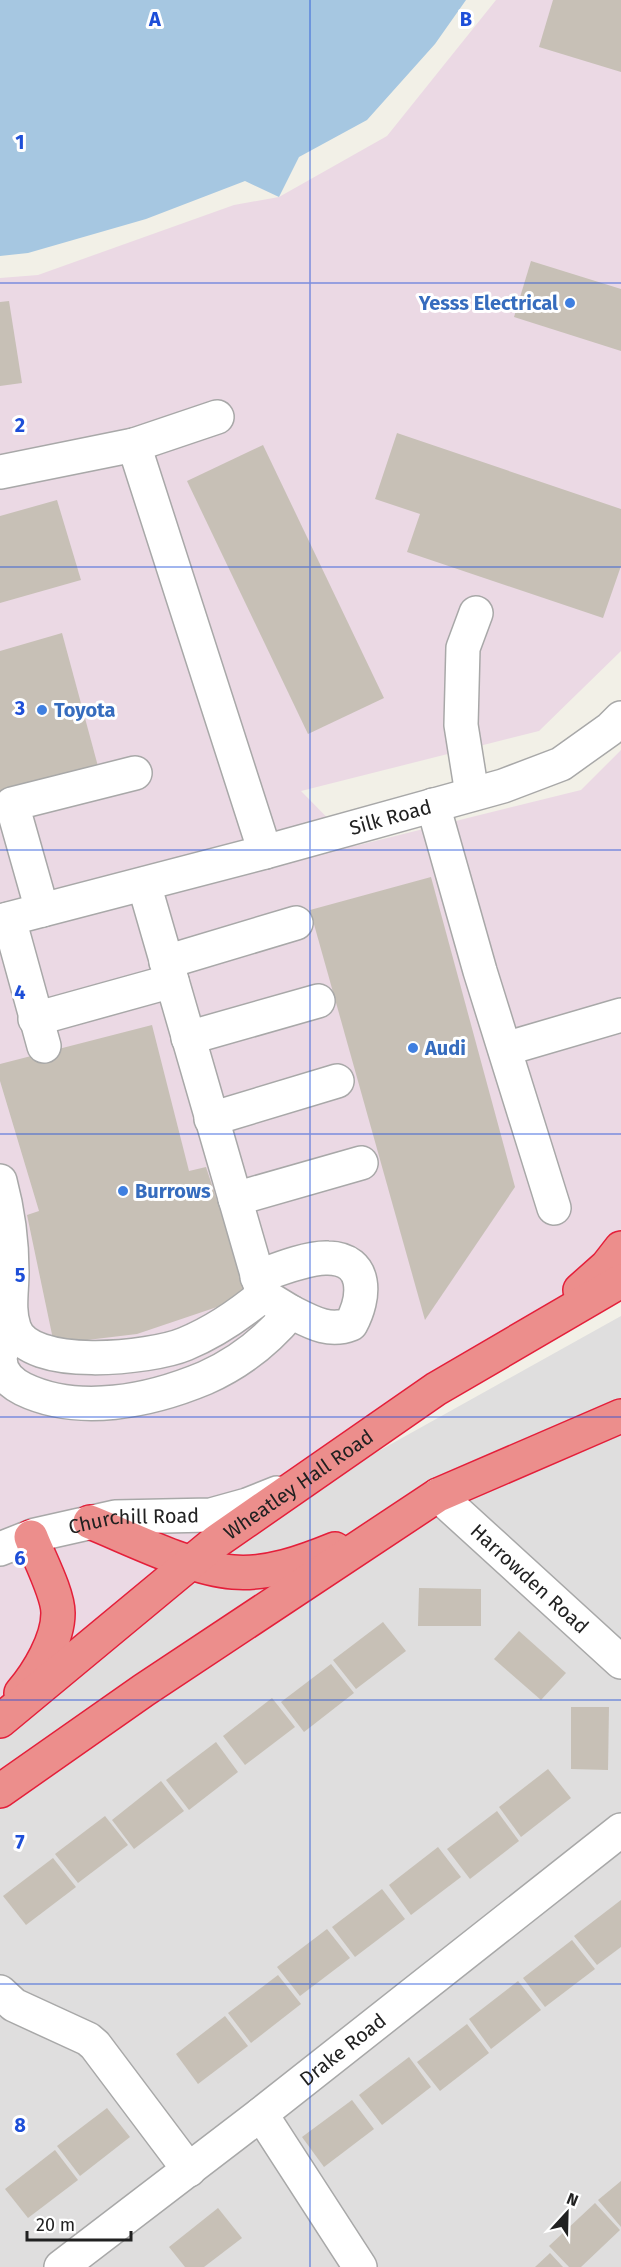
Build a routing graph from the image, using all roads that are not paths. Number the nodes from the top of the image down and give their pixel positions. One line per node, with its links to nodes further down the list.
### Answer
1 (217, 417): 2 (street)
2 (134, 445): 3 (street); 9 (street)
3 (0, 472)
4 (476, 613): 7 (street)
5 (621, 718): 7 (street, Silk Road)
6 (135, 773): 11 (street)
7 (472, 794): 8 (street, Silk Road)
8 (433, 805): 9 (street, Silk Road); 18 (street)
9 (264, 852): 10 (street, Silk Road)
10 (144, 884): 11 (street, Silk Road); 14 (street)
11 (42, 910): 12 (street, Silk Road)
12 (4, 920): 14 (street)
13 (296, 924): 14 (street)
14 (169, 972): 17 (street)
15 (318, 1001): 17 (street)
16 (621, 1015): 18 (street)
17 (188, 1038): 20 (street)
18 (505, 1048): 24 (street)
19 (337, 1081): 20 (street)
20 (211, 1119): 23 (street)
21 (361, 1163): 23 (street)
22 (0, 1182): 30 (street)
23 (235, 1199): 27 (street)
24 (554, 1208)
25 (621, 1248): 31 (highway)
26 (621, 1281): 31 (highway, Wheatley Hall Road)
27 (260, 1286): 29 (street); 29 (street); 30 (street)
28 (621, 1303): 31 (highway)
29 (291, 1312): 30 (street)
30 (14, 1329)
31 (526, 1336): 33 (highway, Wheatley Hall Road)
32 (621, 1416): 34 (highway)
33 (301, 1483): 35 (street, Churchill Road); 38 (highway, Wheatley Hall Road)
34 (427, 1503): 38 (highway); 39 (street, Harrowden Road); 41 (highway)
35 (90, 1522): 36 (street, Churchill Road); 38 (highway)
36 (31, 1537): 37 (street, Churchill Road); 40 (highway)
37 (0, 1549)
38 (193, 1563): 40 (highway, Wheatley Hall Road)
39 (621, 1662)
40 (0, 1719)
41 (0, 1791)
42 (621, 1830): 44 (street, Drake Road)
43 (0, 1992): 45 (street)
44 (261, 2115): 45 (street, Drake Road); 47 (street)
45 (189, 2170): 46 (street, Drake Road)
46 (61, 2267)
47 (360, 2267)

